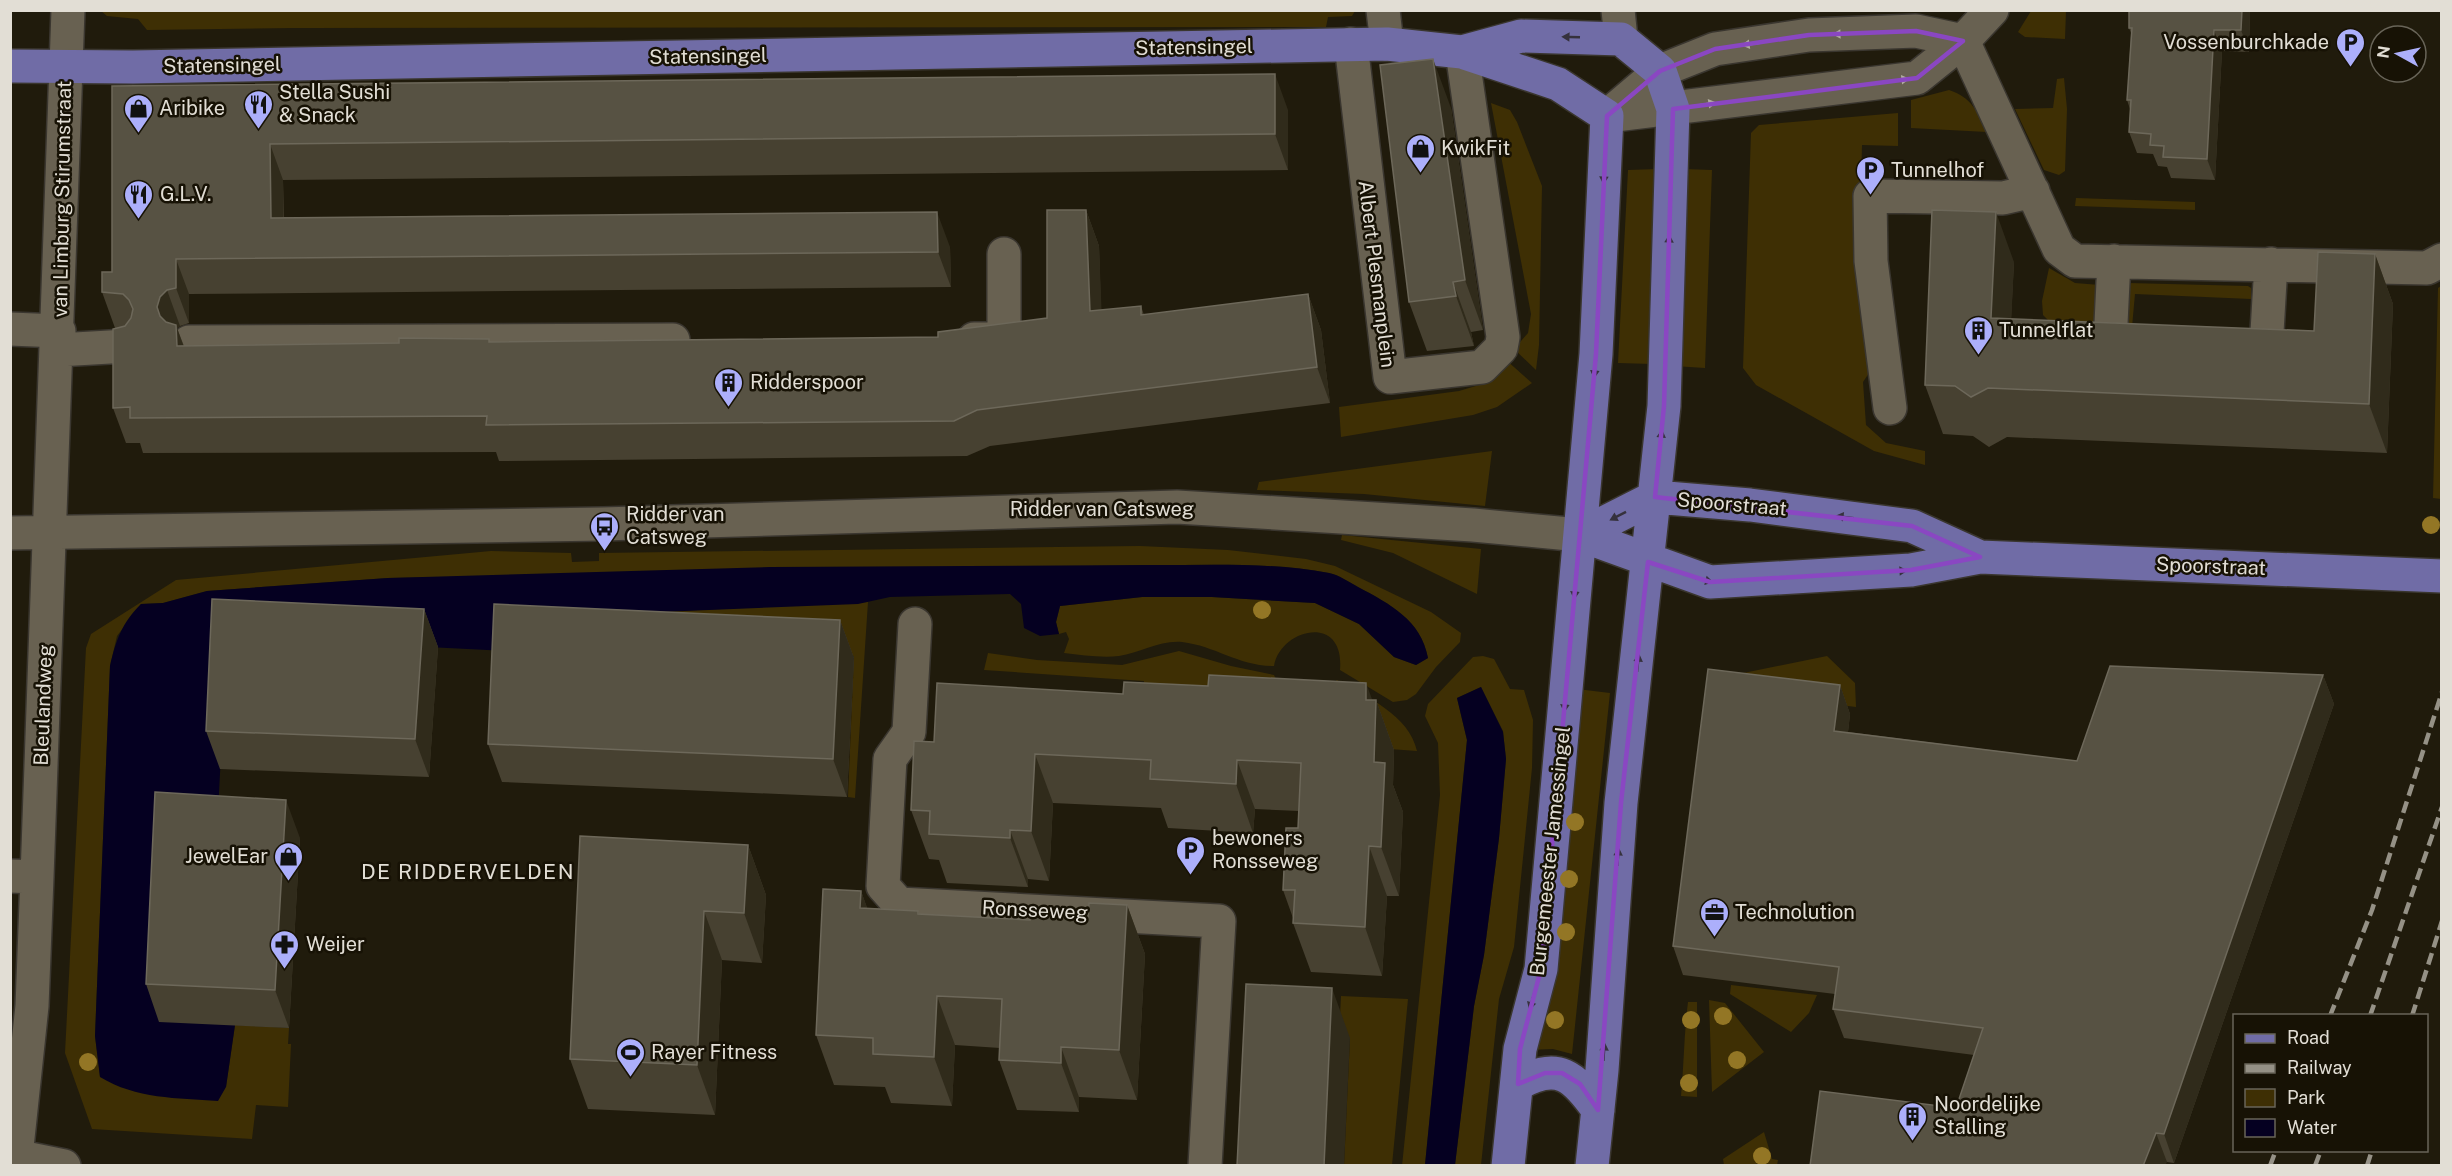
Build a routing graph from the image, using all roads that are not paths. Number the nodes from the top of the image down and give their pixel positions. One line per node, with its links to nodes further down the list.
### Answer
1 (68, 10): 10 (street, van Limburg Stirumstraat)
2 (1383, 10): 7 (street)
3 (1992, 10): 5 (street)
4 (1619, 25): 8 (main road, one-way to 8); 11 (main road)
5 (1963, 41): 11 (street, one-way to 11); 12 (street, one-way to 5); 14 (street)
6 (1351, 44): 7 (main road); 8 (street, Albert Plesmanplein); 10 (main road, Statensingel)
7 (1387, 45): 8 (main road)
8 (1462, 52): 13 (main road)
9 (10, 66): 10 (main road, Statensingel)
10 (64, 68): 21 (street, van Limburg Stirumstraat)
11 (1660, 71): 12 (main road); 13 (street)
12 (1674, 109): 13 (street); 28 (main road, one-way to 12)
13 (1607, 116): 31 (main road, one-way to 31)
14 (2032, 191): 16 (street); 27 (street)
15 (1004, 254): 20 (street)
16 (2114, 261): 17 (street); 24 (street)
17 (2271, 264): 18 (street); 26 (street)
18 (2434, 264)
19 (10, 329): 21 (street, van Limburg Stirumstraat)
20 (944, 339)
21 (58, 340): 25 (street); 30 (street, van Limburg Stirumstraat)
22 (704, 340): 23 (street)
23 (189, 342)
24 (2158, 345)
25 (127, 346)
26 (2206, 347)
27 (1890, 408)
28 (1655, 497): 31 (main road, one-way to 31); 32 (main road, Spoorstraat, one-way to 28); 33 (main road)
29 (10, 533): 30 (street, Ridder van Catsweg)
30 (50, 533): 31 (street, Ridder van Catsweg); 36 (street, Bleulandweg)
31 (1580, 535): 33 (main road); 37 (main road, Burgemeester Jamessingel, one-way to 37)
32 (1980, 557): 33 (main road, Spoorstraat, one-way to 32); 34 (main road, Spoorstraat)
33 (1648, 562): 38 (main road, one-way to 33)
34 (2442, 576)
35 (915, 624): 41 (street, Ronsseweg)
36 (24, 877): 39 (street, Bleulandweg)
37 (1518, 1084): 38 (main road); 42 (main road, Burgemeester Jamessingel)
38 (1598, 1110): 43 (main road)
39 (15, 1161): 40 (street)
40 (64, 1166)
41 (1205, 1166)
42 (1508, 1166)
43 (1592, 1166)

